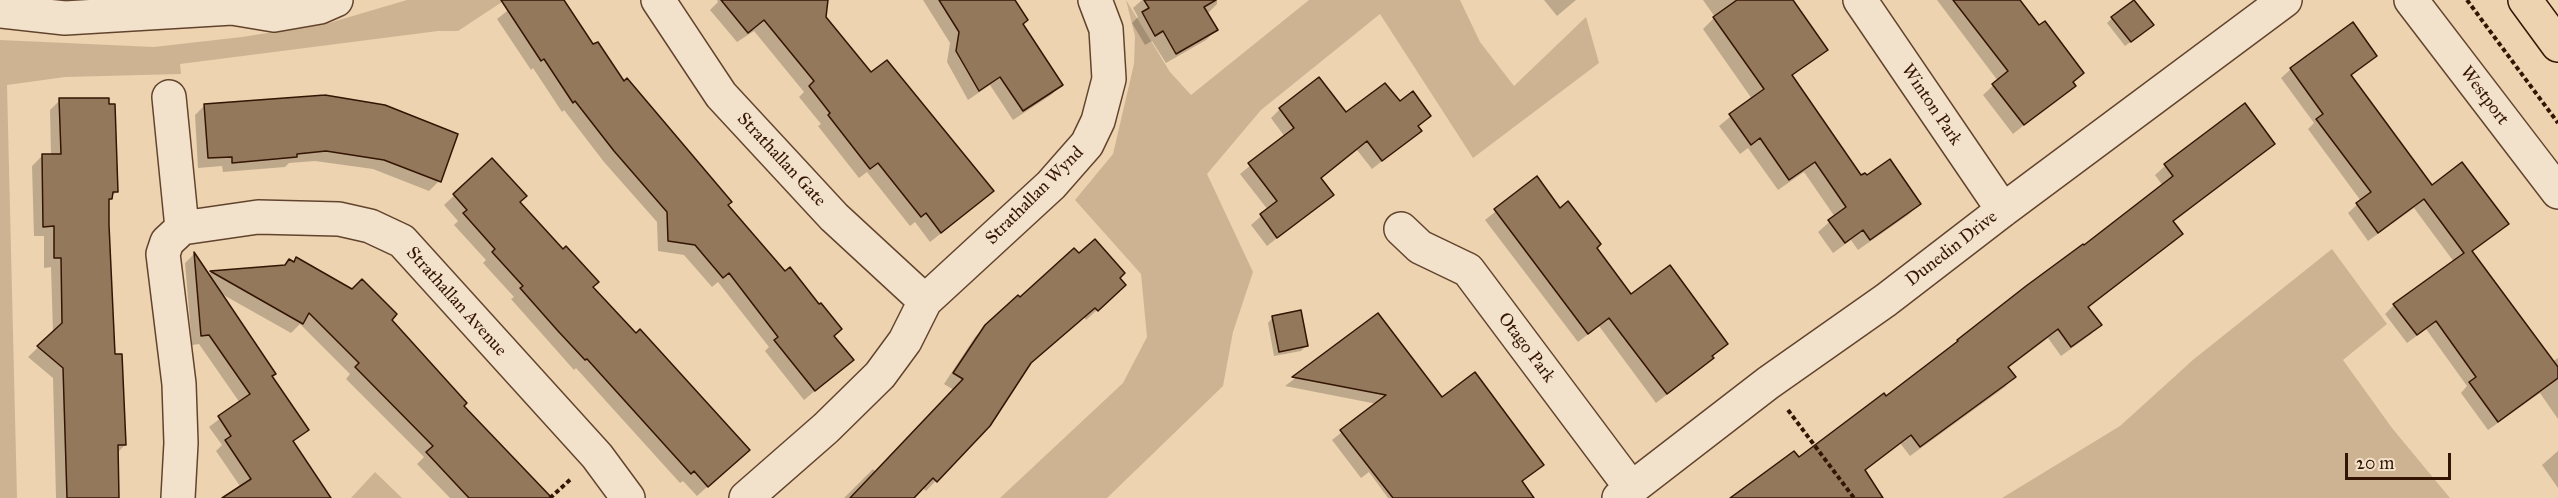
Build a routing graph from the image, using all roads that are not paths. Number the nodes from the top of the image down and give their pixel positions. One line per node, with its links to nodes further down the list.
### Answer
1 (336, 0): 8 (street)
2 (658, 0): 16 (street, Strathallan Gate)
3 (1095, 0): 16 (street, Strathallan Wynd)
4 (1860, 0): 13 (street, Winton Park)
5 (2285, 0): 13 (street, Dunedin Drive)
6 (2411, 0): 12 (street, Westport)
7 (2525, 0): 10 (main road)
8 (203, 5): 9 (street)
9 (0, 10)
10 (2558, 45)
11 (169, 98): 14 (street)
12 (2558, 192)
13 (2003, 210): 17 (street, Dunedin Drive)
14 (182, 228): 18 (street); 19 (street, Strathallan Avenue)
15 (1401, 229): 17 (street, Otago Park)
16 (925, 301): 20 (street)
17 (1625, 494)
18 (178, 498)
19 (628, 498)
20 (746, 498)

